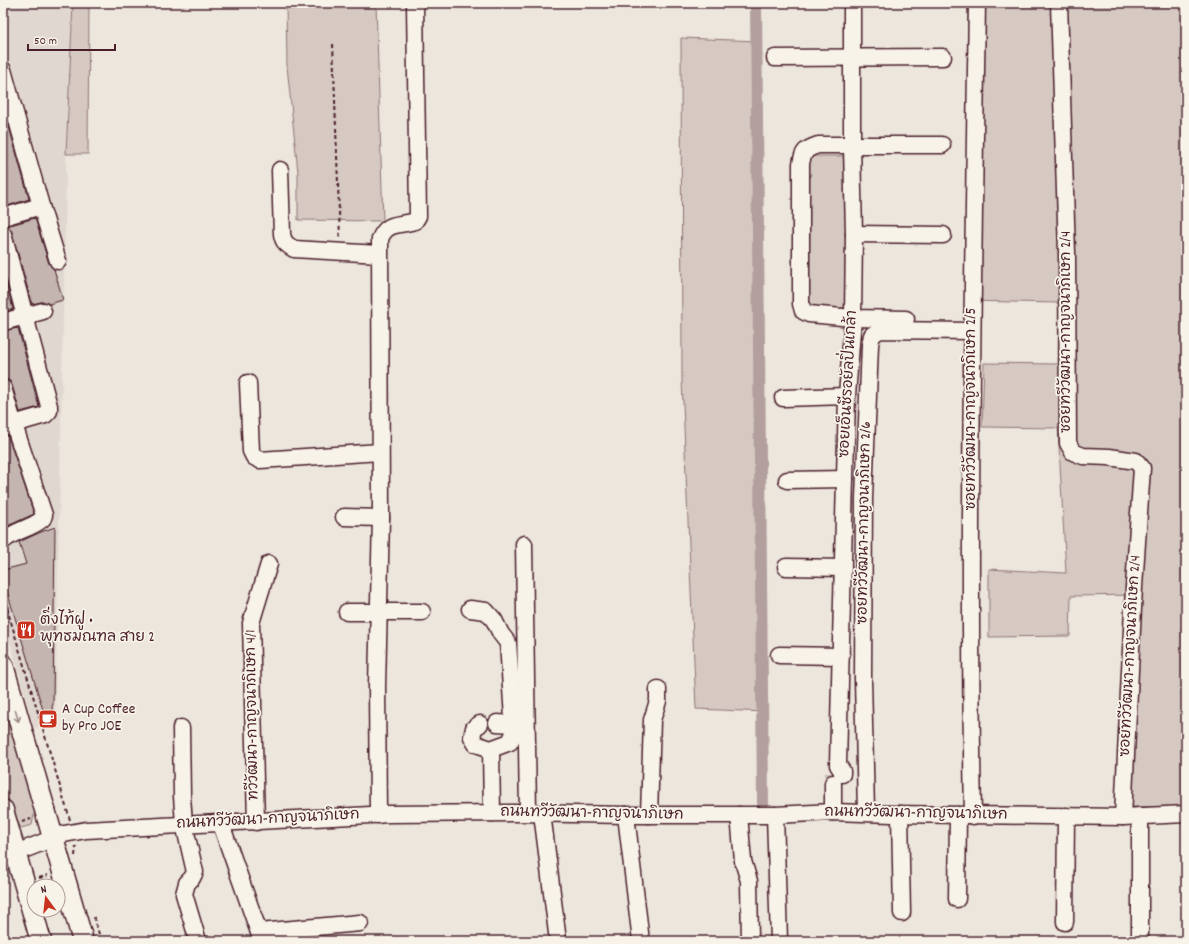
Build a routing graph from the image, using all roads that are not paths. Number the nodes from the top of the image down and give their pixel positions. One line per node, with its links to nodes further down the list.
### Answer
1 (416, 3): 18 (street)
2 (852, 3): 7 (street, ซอยเอ็นซีรอยัลปิ่นเกล้า)
3 (977, 3): 25 (street, ซอยทวีวัฒนา-กาญจนาภิเษก 2/5)
4 (1058, 3): 69 (street, ซอยทวีวัฒนา-กาญจนาภิเษก 2/4)
5 (943, 57): 7 (street)
6 (775, 58): 7 (street)
7 (853, 58): 11 (street, ซอยเอ็นซีรอยัลปิ่นเกล้า)
8 (3, 70): 9 (street)
9 (8, 108): 13 (street)
10 (942, 145): 11 (street)
11 (852, 146): 16 (street, ซอยเอ็นซีรอยัลปิ่นเกล้า); 22 (street)
12 (280, 170): 18 (street)
13 (41, 206): 14 (street); 19 (street)
14 (3, 217)
15 (3, 234): 21 (street)
16 (854, 234): 17 (street); 22 (street, ซอยเอ็นซีรอยัลปิ่นเกล้า)
17 (943, 235)
18 (380, 254): 31 (street)
19 (58, 261)
20 (43, 311): 21 (street)
21 (25, 316): 24 (street); 30 (street)
22 (853, 318): 23 (street); 28 (street, ซอยเอ็นซีรอยัลปิ่นเกล้า)
23 (948, 320)
24 (3, 322)
25 (972, 331): 56 (street, ซอยทวีวัฒนา-กาญจนาภิเษก 2/6); 66 (street, ซอยทวีวัฒนา-กาญจนาภิเษก 2/5)
26 (248, 383): 31 (street)
27 (3, 388): 30 (street)
28 (847, 396): 29 (street); 32 (street, ซอยเอ็นซีรอยัลปิ่นเกล้า)
29 (783, 398)
30 (8, 426): 36 (street)
31 (380, 452): 35 (street)
32 (845, 479): 33 (street); 40 (street, ซอยเอ็นซีรอยัลปิ่นเกล้า)
33 (787, 480)
34 (344, 517): 35 (street)
35 (381, 518): 42 (street)
36 (3, 541)
37 (524, 544): 58 (street)
38 (269, 564): 70 (street, ทวีวัฒนา-กาญจนาภิเษก 4/1)
39 (786, 567): 40 (street)
40 (843, 568): 46 (street, ซอยเอ็นซีรอยัลปิ่นเกล้า)
41 (470, 609): 51 (street)
42 (379, 611): 43 (street); 44 (street); 61 (street)
43 (347, 612)
44 (422, 612)
45 (779, 655): 46 (street)
46 (841, 656): 55 (street, ซอยเอ็นซีรอยัลปิ่นเกล้า)
47 (3, 665): 73 (main road, one-way to 73)
48 (658, 689): 63 (street)
49 (497, 723): 51 (street)
50 (480, 724): 53 (street)
51 (514, 724): 53 (street)
52 (181, 728): 71 (street)
53 (491, 749): 57 (street)
54 (3, 810): 74 (main road)
55 (838, 812): 56 (street, ถนนทวีวัฒนา-กาญจนาภิเษก); 65 (street, ถนนทวีวัฒนา-กาญจนาภิเษก)
56 (866, 812): 59 (street, ถนนทวีวัฒนา-กาญจนาภิเษก)
57 (492, 813): 58 (street, ถนนทวีวัฒนา-กาญจนาภิเษก); 61 (street, ถนนทวีวัฒนา-กาญจนาภิเษก)
58 (535, 813): 62 (street, ถนนทวีวัฒนา-กาญจนาภิเษก); 84 (street)
59 (900, 814): 66 (street, ถนนทวีวัฒนา-กาญจนาภิเษก); 76 (street)
60 (1186, 814): 68 (street, ถนนทวีวัฒนา-กาญจนาภิเษก)
61 (378, 815): 70 (street, ถนนทวีวัฒนา-กาญจนาภิเษก)
62 (626, 815): 63 (street, ถนนทวีวัฒนา-กาญจนาภิเษก); 85 (street)
63 (649, 815): 64 (street, ถนนทวีวัฒนา-กาญจนาภิเษก)
64 (739, 815): 65 (street, ถนนทวีวัฒนา-กาญจนาภิเษก); 86 (street)
65 (775, 815): 81 (street)
66 (966, 815): 67 (street, ถนนทวีวัฒนา-กาญจนาภิเษก); 75 (street, ซอยทวีวัฒนา-กาญจนาภิเษก 2/5)
67 (1066, 816): 69 (street, ถนนทวีวัฒนา-กาญจนาภิเษก); 77 (street)
68 (1140, 816): 69 (street, ถนนทวีวัฒนา-กาญจนาภิเษก); 87 (street)
69 (1123, 817)
70 (256, 822): 72 (street, ถนนทวีวัฒนา-กาญจนาภิเษก)
71 (184, 824): 72 (street, ถนนทวีวัฒนา-กาญจนาภิเษก); 73 (street, ถนนทวีวัฒนา-กาญจนาภิเษก); 83 (street)
72 (221, 824): 80 (street)
73 (52, 839): 74 (street, ถนนทวีวัฒนา-กาญจนาภิเษก); 79 (main road)
74 (9, 856): 82 (main road)
75 (957, 899)
76 (902, 913)
77 (1065, 922)
78 (360, 923): 80 (street)
79 (82, 935)
80 (261, 937)
81 (779, 940)
82 (41, 941)
83 (198, 941)
84 (558, 941)
85 (641, 941)
86 (750, 941)
87 (1140, 941)

